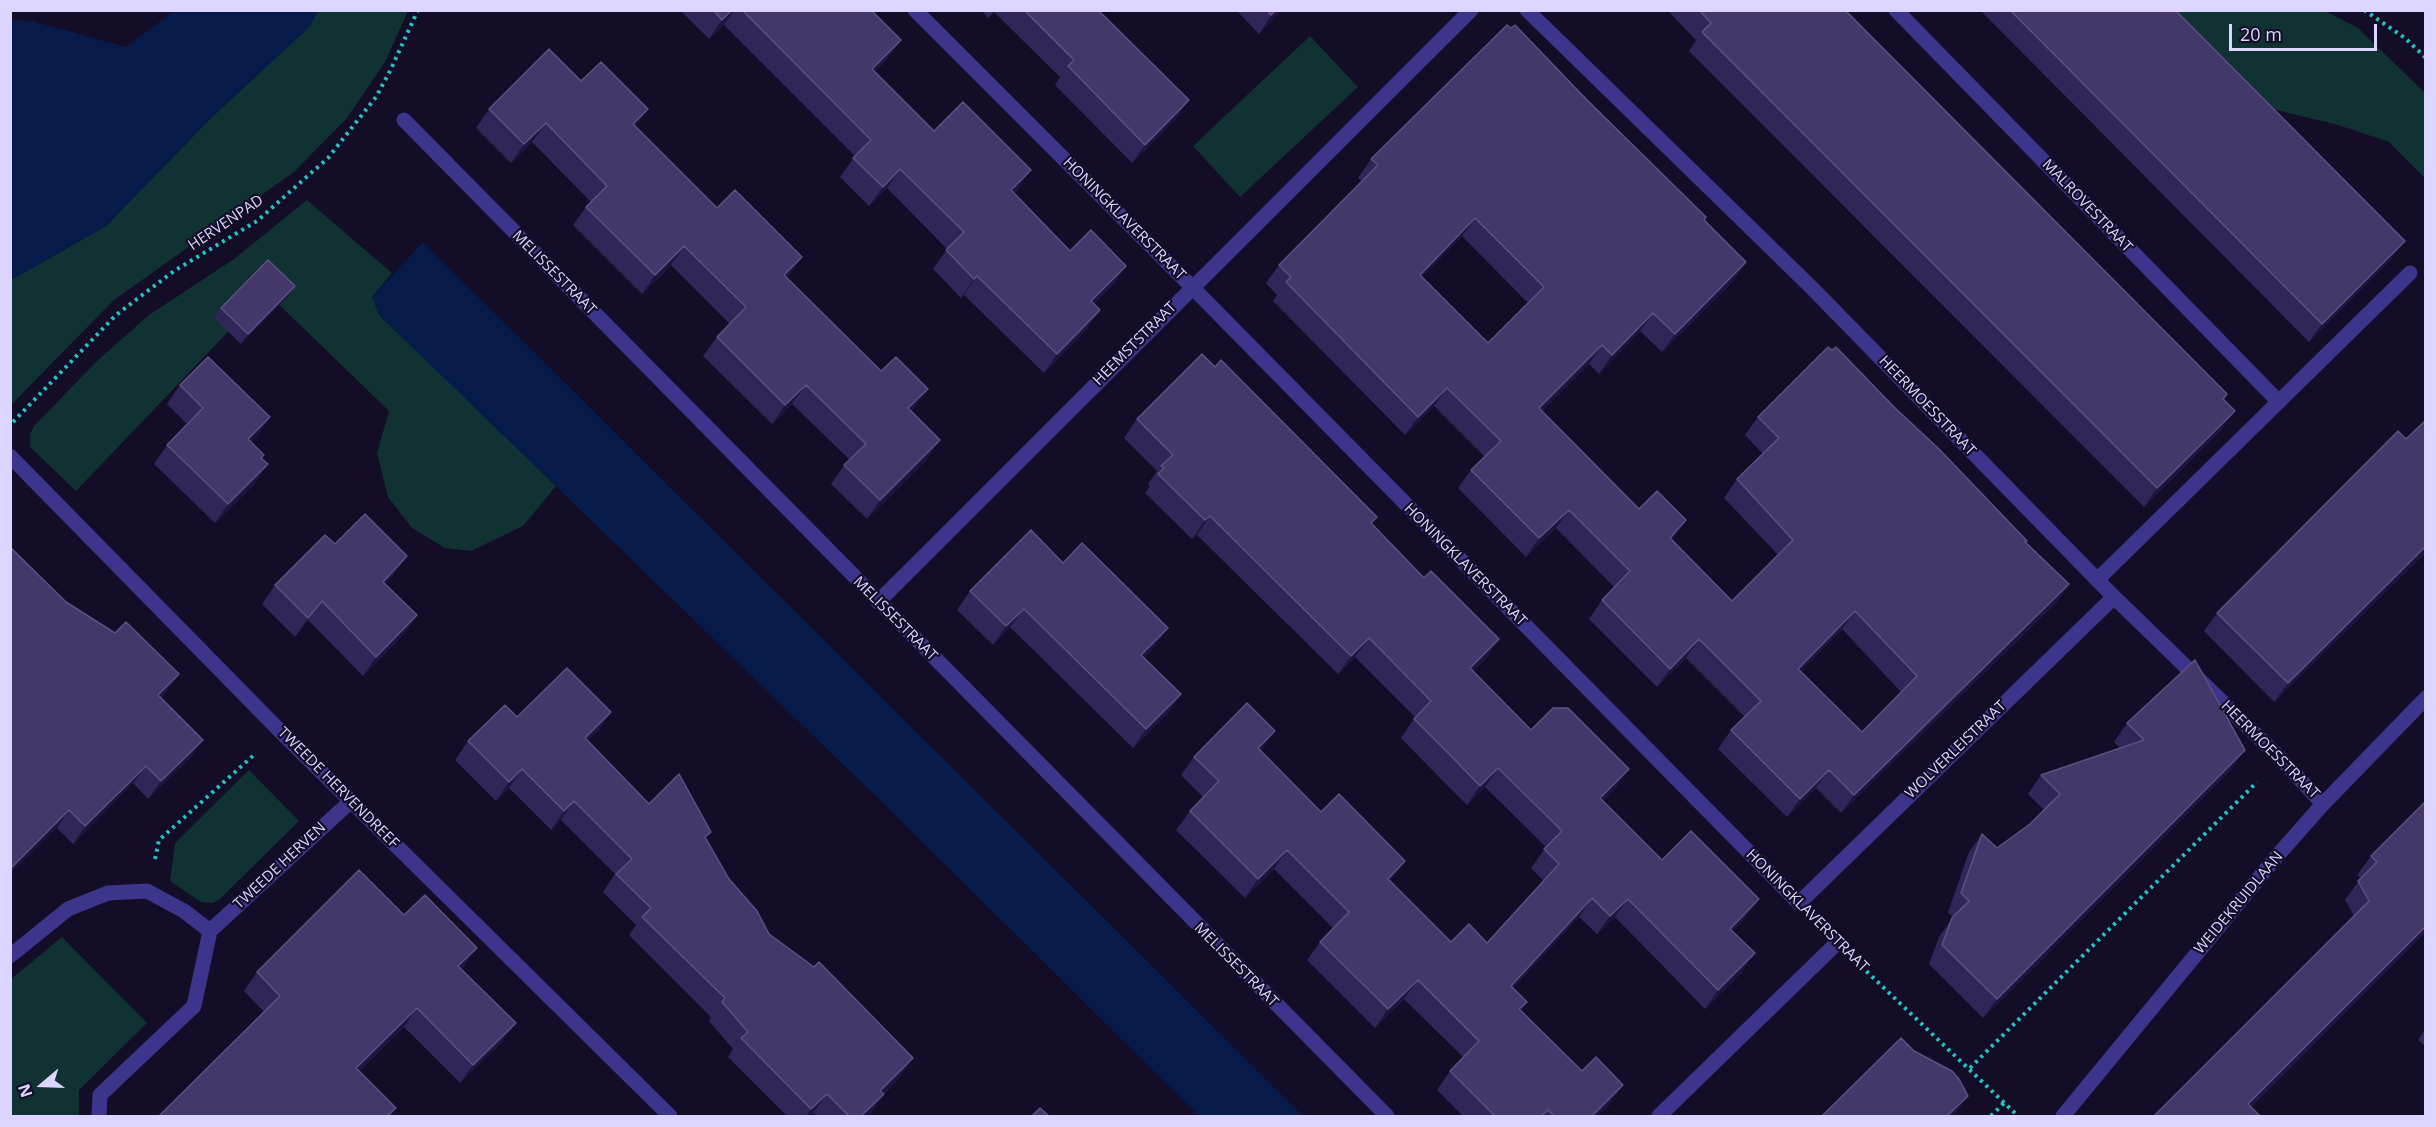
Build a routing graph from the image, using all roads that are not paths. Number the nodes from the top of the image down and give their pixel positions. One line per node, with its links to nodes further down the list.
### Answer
1 (915, 10): 7 (street, HONINGKLAVERSTRAAT)
2 (1527, 10): 10 (street, HEERMOESSTRAAT)
3 (1896, 10): 8 (street, MALROVESTRAAT)
4 (1463, 13): 7 (street, HEEMSTSTRAAT)
5 (404, 120): 12 (street, MELISSESTRAAT)
6 (2410, 273): 8 (street)
7 (1192, 287): 12 (street, HEEMSTSTRAAT); 16 (street, HONINGKLAVERSTRAAT)
8 (2279, 402): 10 (street)
9 (10, 456): 14 (street, TWEEDE HERVENDREEF)
10 (2097, 580): 11 (street, HEERMOESSTRAAT)
11 (2114, 597): 15 (street, HEERMOESSTRAAT); 16 (street, WOLVERLEISTRAAT)
12 (878, 602): 22 (street, MELISSESTRAAT)
13 (2426, 699): 15 (street, WEIDEKRUIDLAAN)
14 (351, 801): 17 (street, TWEEDE HERVEN); 21 (street, TWEEDE HERVENDREEF)
15 (2323, 804): 24 (street, WEIDEKRUIDLAAN)
16 (1799, 903)
17 (210, 931): 19 (street); 20 (street)
18 (1837, 943): 23 (street)
19 (10, 956)
20 (99, 1116)
21 (670, 1116)
22 (1387, 1116)
23 (1659, 1116)
24 (2063, 1116)

